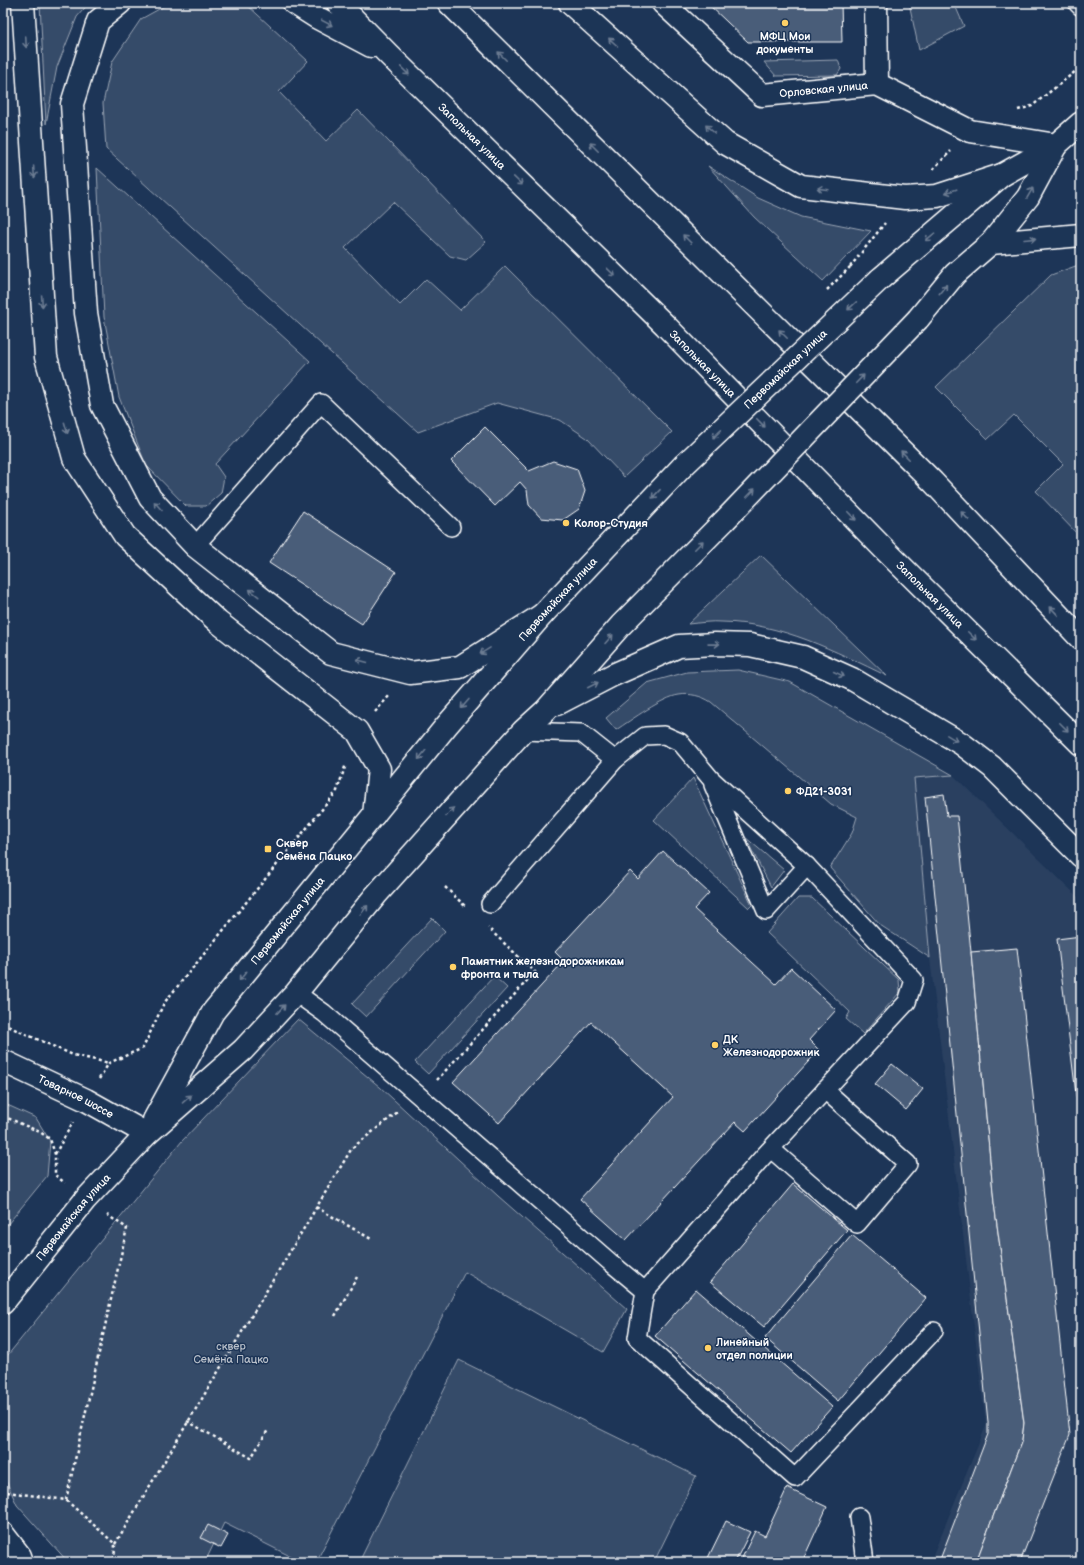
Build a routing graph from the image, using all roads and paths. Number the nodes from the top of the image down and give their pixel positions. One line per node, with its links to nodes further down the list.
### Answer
1 (23, 3): 27 (street, one-way to 27)
2 (120, 3): 19 (street, one-way to 2)
3 (294, 3): 11 (street, one-way to 11)
4 (338, 3): 11 (street, Запольная улица)
5 (449, 3): 21 (street, one-way to 5)
6 (570, 3): 15 (street, one-way to 6)
7 (663, 3): 12 (street, Орловская улица)
8 (876, 3): 12 (street)
9 (1077, 3): 10 (lane)
10 (1081, 8)
11 (389, 55): 24 (street, Запольная улица, one-way to 24)
12 (877, 84): 14 (street, Орловская улица)
13 (1081, 123): 14 (street, Первомайская улица)
14 (1056, 145): 15 (street, Первомайская улица); 17 (street, Первомайская улица, one-way to 14)
15 (1002, 175): 20 (street, Первомайская улица, one-way to 20, bridge)
16 (1081, 235): 17 (street, one-way to 16)
17 (991, 243): 22 (street, Первомайская улица, one-way to 17, bridge)
18 (451, 527): 19 (lane)
19 (194, 546): 20 (street, one-way to 19)
20 (542, 615): 27 (street, Первомайская улица, one-way to 27)
21 (1081, 639)
22 (546, 710): 23 (street, Первомайская улица); 28 (street, one-way to 28)
23 (523, 731): 25 (lane); 34 (street, Первомайская улица, one-way to 23)
24 (1081, 744)
25 (615, 760): 26 (lane); 31 (lane)
26 (711, 779): 29 (lane); 29 (lane)
27 (374, 815): 41 (street, Первомайская улица, one-way to 41)
28 (1081, 856)
29 (807, 866): 38 (lane)
30 (445, 887): 32 (path)
31 (490, 904)
32 (467, 908)
33 (484, 924): 39 (path)
34 (296, 992): 39 (lane); 41 (street, Первомайская улица, one-way to 34)
35 (3, 1024): 37 (path)
36 (3, 1061): 41 (street, Товарное шоссе)
37 (109, 1063)
38 (825, 1090): 42 (lane); 42 (lane)
39 (419, 1095): 44 (path); 47 (lane)
40 (3, 1116): 43 (path)
41 (147, 1134): 43 (street, Первомайская улица)
42 (771, 1149): 47 (lane)
43 (85, 1200): 48 (street, Первомайская улица); 54 (path)
44 (316, 1207): 45 (path); 51 (path)
45 (371, 1239)
46 (357, 1277): 49 (path)
47 (645, 1291): 50 (lane)
48 (3, 1303)
49 (335, 1316)
50 (934, 1331)
51 (187, 1421): 52 (path); 57 (path)
52 (268, 1430)
53 (7, 1492): 54 (path)
54 (66, 1500): 57 (path)
55 (859, 1517): 60 (lane)
56 (3, 1534): 58 (street)
57 (115, 1544): 59 (path)
58 (18, 1556)
59 (114, 1562)
60 (864, 1562)

